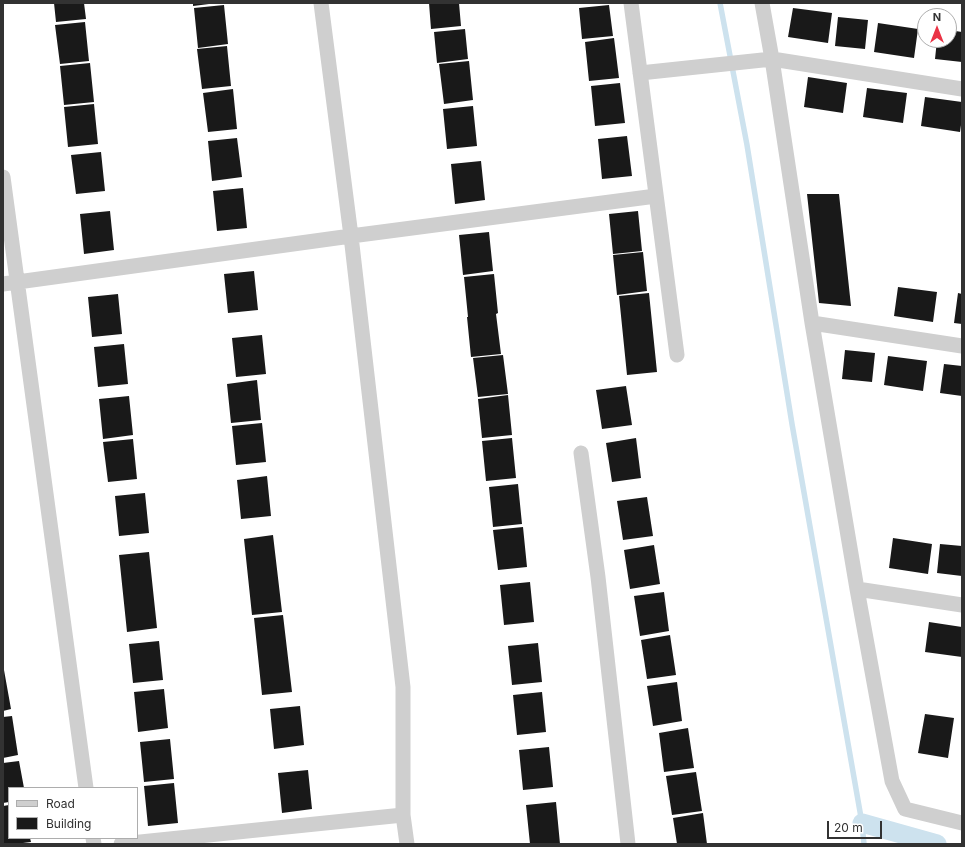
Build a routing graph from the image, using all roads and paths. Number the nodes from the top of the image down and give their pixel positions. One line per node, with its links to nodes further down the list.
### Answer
1 (321, 3): 9 (street)
2 (631, 3): 5 (street)
3 (762, 3): 4 (street)
4 (772, 59): 5 (street); 6 (street); 11 (street)
5 (640, 73): 8 (street)
6 (962, 89)
7 (3, 176): 10 (street)
8 (656, 196): 9 (street); 13 (street)
9 (351, 236): 10 (street); 18 (street)
10 (10, 283): 17 (street)
11 (812, 323): 12 (street); 15 (street)
12 (962, 346)
13 (677, 355)
14 (581, 453): 22 (street)
15 (857, 589): 16 (street); 19 (street)
16 (962, 606)
17 (86, 787)
18 (403, 815): 20 (street); 21 (street)
19 (962, 823)
20 (121, 844)
21 (407, 844)
22 (628, 844)

